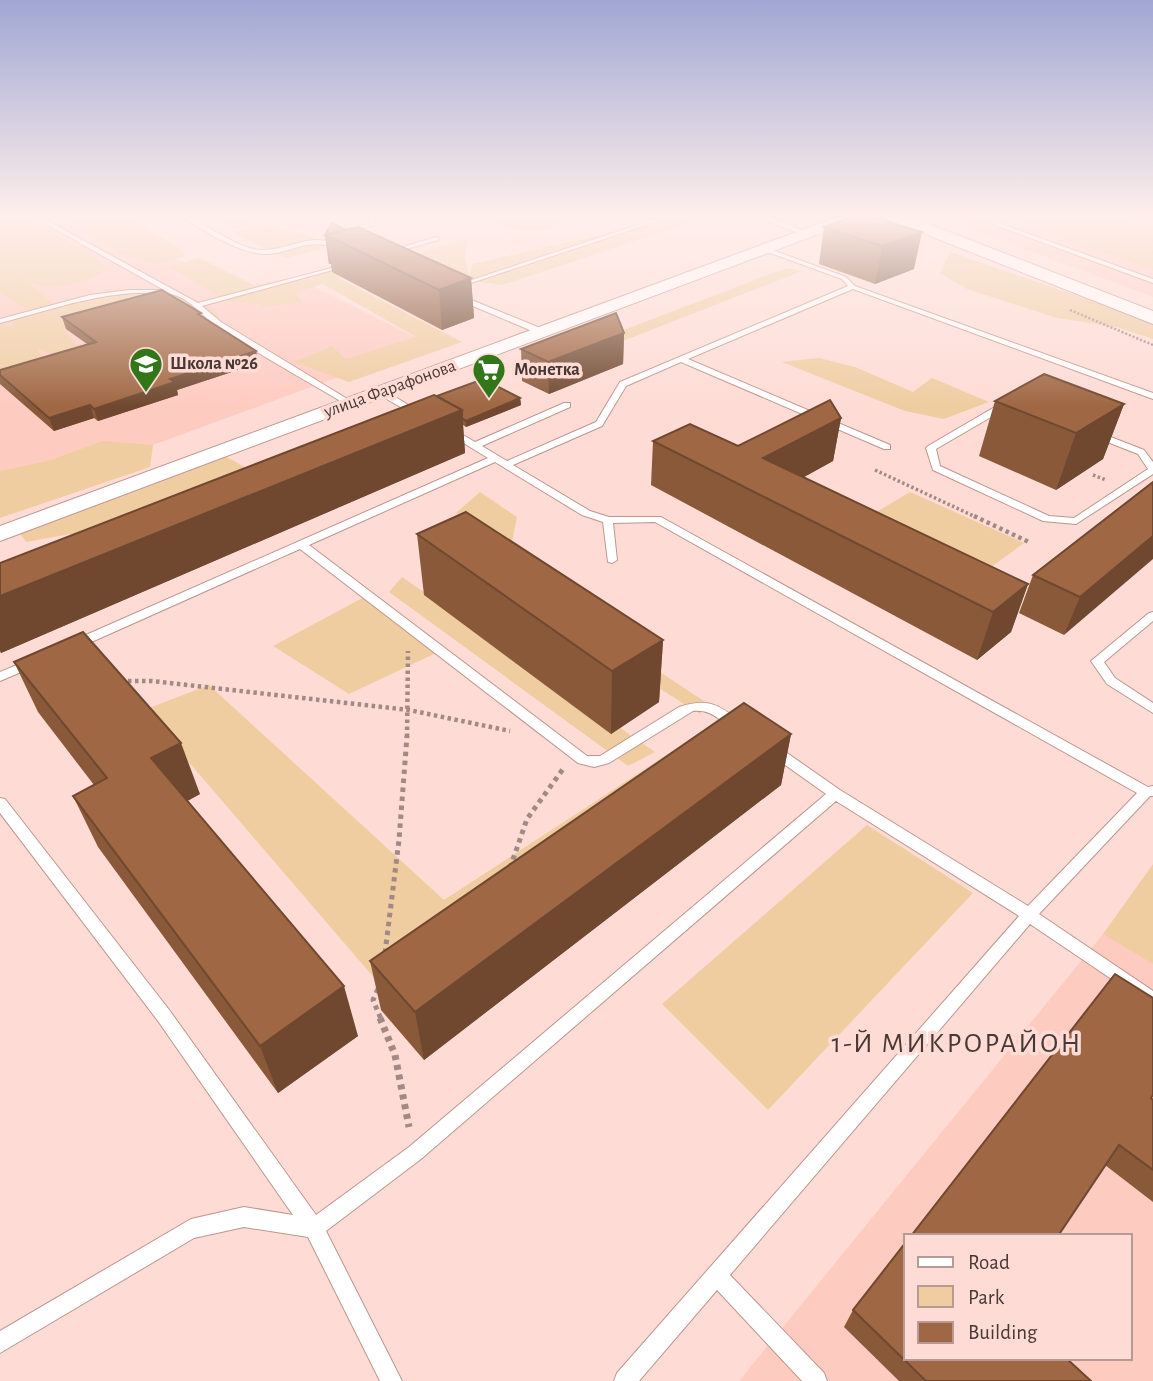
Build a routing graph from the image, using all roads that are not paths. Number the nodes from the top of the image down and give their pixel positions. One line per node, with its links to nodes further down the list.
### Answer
1 (148, 278): 8 (lane)
2 (293, 278): 9 (lane)
3 (479, 278): 12 (lane)
4 (685, 278): 12 (street, улица Фарафонова)
5 (844, 278): 7 (lane)
6 (1052, 278): 10 (main road)
7 (853, 287): 13 (lane); 15 (lane)
8 (173, 292): 9 (lane); 11 (lane)
9 (197, 304): 16 (lane)
10 (1153, 318)
11 (0, 321)
12 (542, 332): 14 (street, улица Фарафонова)
13 (680, 359): 23 (lane); 25 (lane)
14 (381, 392): 16 (street, улица Фарафонова); 19 (lane)
15 (1153, 396)
16 (350, 403): 29 (street, улица Фарафонова)
17 (567, 405): 22 (lane)
18 (1020, 410): 27 (lane)
19 (428, 419)
20 (440, 425): 22 (lane)
21 (1080, 428): 26 (lane)
22 (475, 446): 24 (lane)
23 (887, 447)
24 (496, 458): 25 (lane); 30 (lane)
25 (506, 465): 28 (lane)
26 (1153, 469): 27 (lane)
27 (1131, 491)
28 (608, 520): 31 (lane); 39 (lane)
29 (0, 534)
30 (301, 544): 33 (lane); 37 (lane)
31 (612, 560)
32 (1153, 615): 36 (lane)
33 (63, 649)
34 (38, 661): 35 (lane)
35 (0, 677)
36 (1153, 709)
37 (734, 738)
38 (757, 738): 40 (lane)
39 (1149, 792): 42 (lane)
40 (835, 794): 42 (lane); 44 (lane)
41 (0, 803): 44 (lane)
42 (1029, 915): 43 (lane); 45 (lane)
43 (1153, 1000)
44 (314, 1228): 46 (lane); 47 (lane)
45 (717, 1275): 48 (lane); 49 (lane)
46 (0, 1343)
47 (391, 1381)
48 (625, 1381)
49 (816, 1381)

